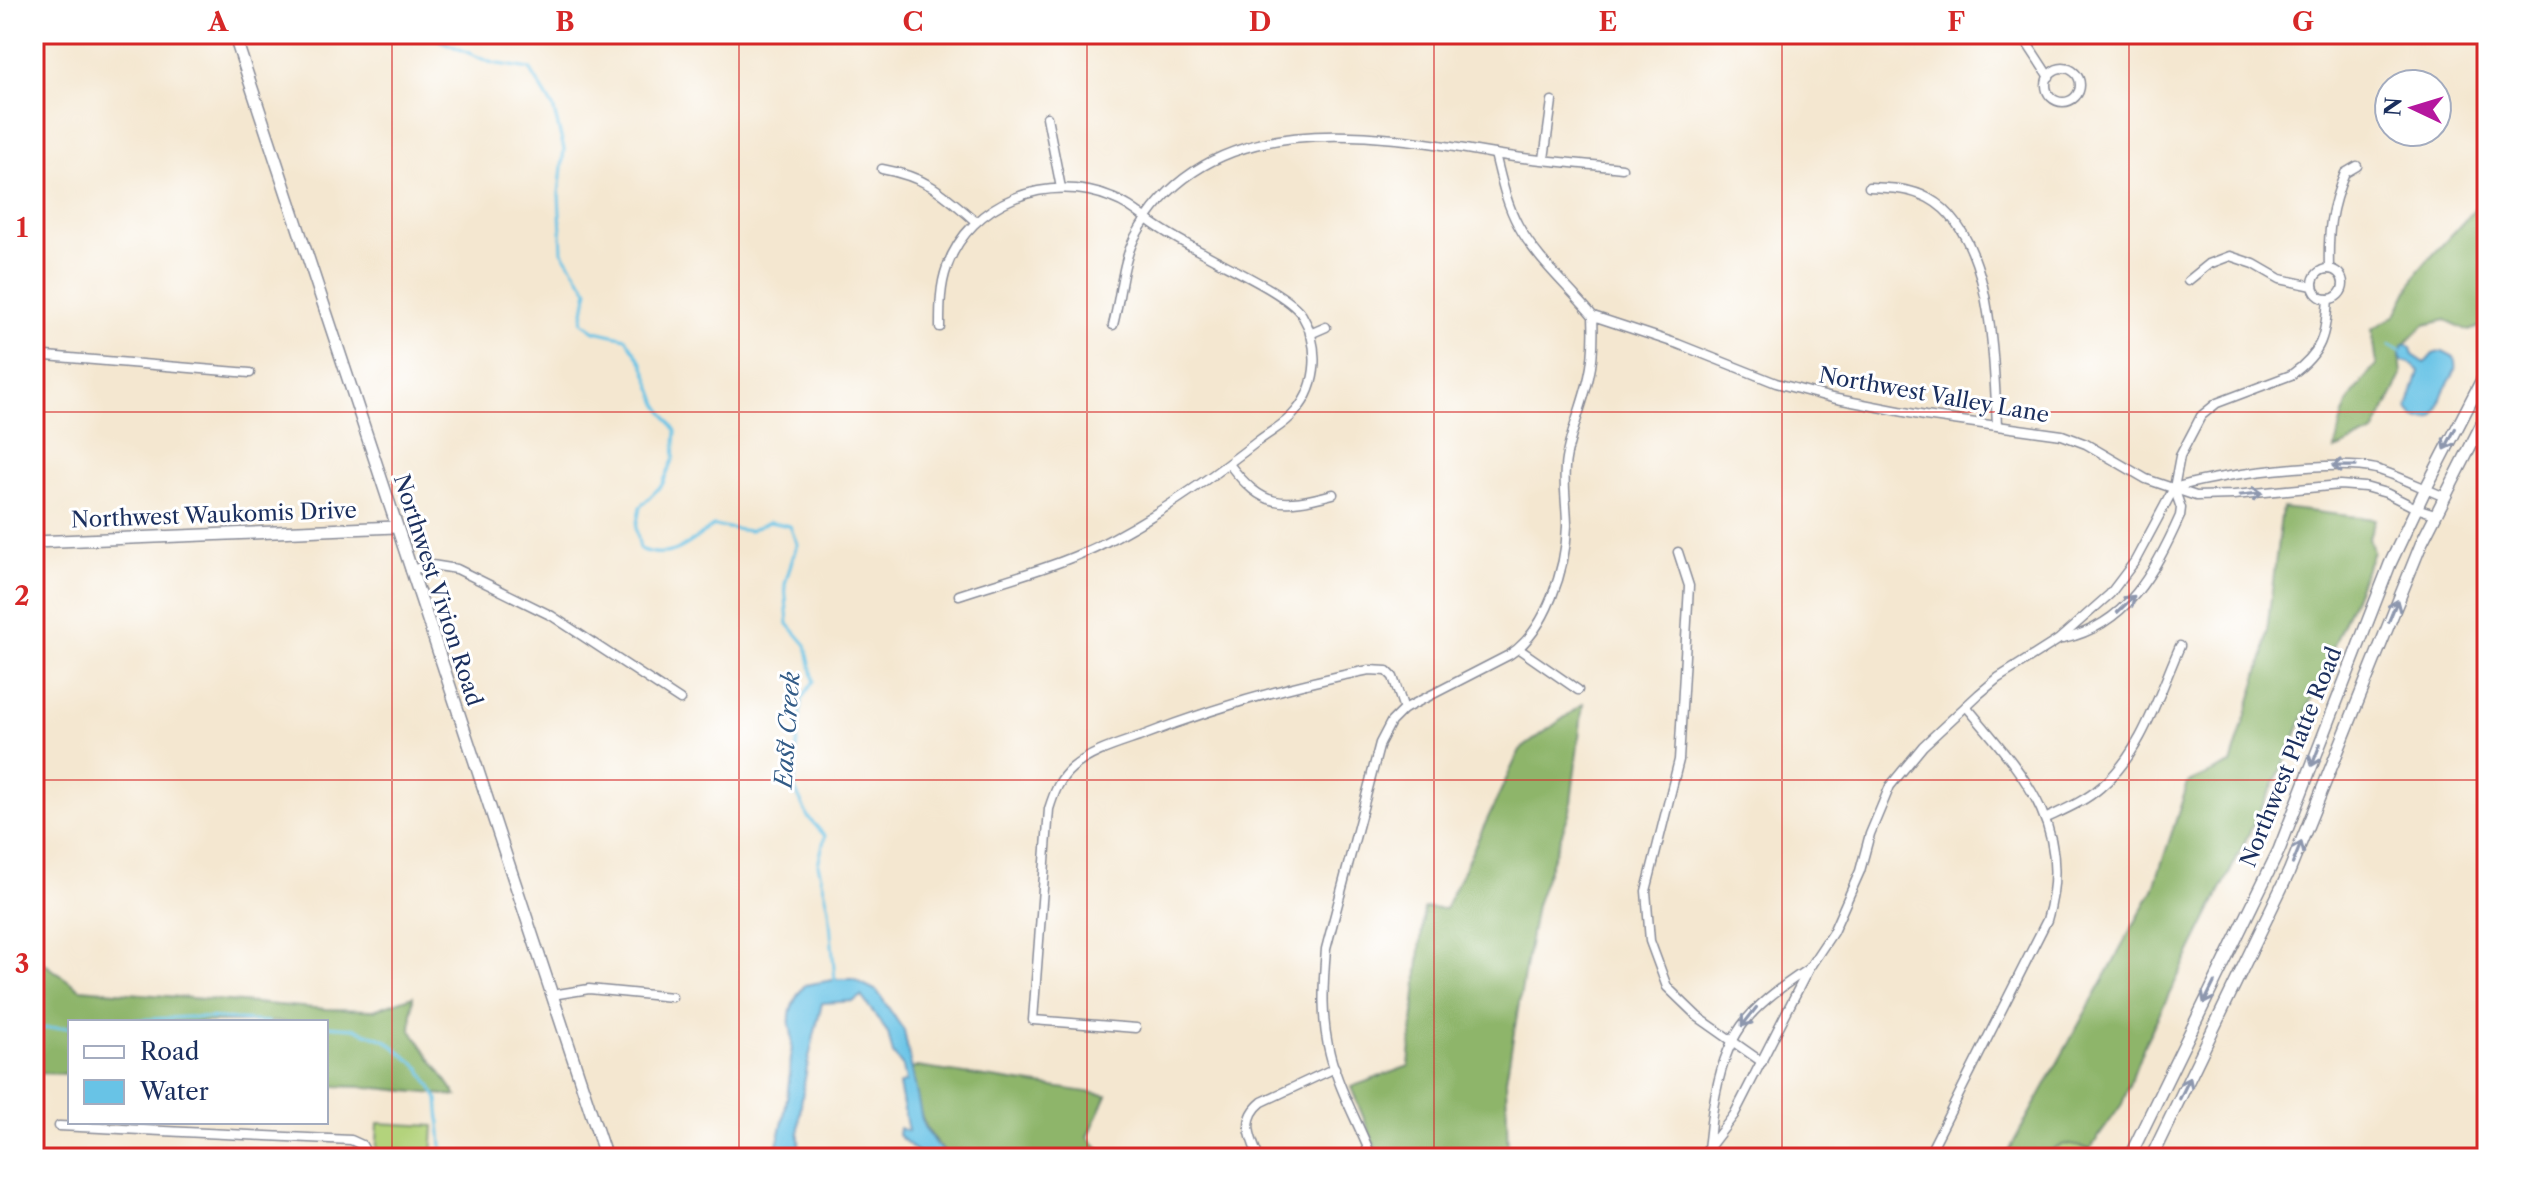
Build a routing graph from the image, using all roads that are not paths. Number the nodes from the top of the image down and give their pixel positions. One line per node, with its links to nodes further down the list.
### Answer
1 (234, 34): 36 (main road, Northwest Vivion Road)
2 (2021, 34): 3 (street)
3 (2049, 77): 3 (street)
4 (1552, 101): 7 (street)
5 (1047, 117): 12 (street)
6 (1495, 154): 7 (street); 13 (street); 19 (street)
7 (1544, 159): 9 (street)
8 (2357, 166): 15 (street)
9 (1622, 168)
10 (882, 169): 14 (street)
11 (1869, 187): 28 (street)
12 (1061, 188): 13 (street); 14 (street)
13 (1146, 219): 20 (street); 23 (street)
14 (975, 221): 21 (street)
15 (2329, 269): 17 (street); 18 (street)
16 (2188, 281): 17 (street)
17 (2313, 286): 18 (street)
18 (2328, 299): 30 (street)
19 (1593, 316): 28 (street, Northwest Valley Lane); 43 (street)
20 (1113, 325)
21 (940, 327)
22 (1326, 327): 23 (street)
23 (1310, 334): 29 (street)
24 (34, 355): 26 (street)
25 (2487, 370): 31 (main road, Northwest Platte Road, one-way to 31)
26 (250, 373)
27 (2487, 414): 33 (main road, Northwest Platte Road)
28 (1997, 424): 30 (street, Northwest Valley Lane)
29 (1229, 464): 32 (street); 40 (street)
30 (2174, 488): 31 (street, one-way to 30); 34 (street, Northwest Valley Lane, one-way to 34); 41 (street); 41 (street, one-way to 30)
31 (2425, 490): 33 (street); 34 (main road, Northwest Platte Road)
32 (1333, 494)
33 (2445, 497): 35 (main road, Northwest Platte Road)
34 (2416, 508): 35 (street, Northwest Valley Lane); 63 (main road, Northwest Platte Road, one-way to 63)
35 (2435, 514): 64 (main road, Northwest Platte Road, one-way to 35)
36 (396, 527): 37 (main road, Northwest Waukomis Drive); 39 (main road, Northwest Vivion Road)
37 (34, 542)
38 (1678, 552): 53 (street)
39 (410, 570): 45 (street); 50 (main road, Northwest Vivion Road)
40 (959, 595)
41 (2058, 640): 46 (street)
42 (2180, 646): 48 (street)
43 (1519, 649): 44 (street); 47 (street)
44 (1578, 690)
45 (680, 700)
46 (1966, 706): 48 (street); 49 (street)
47 (1404, 709): 52 (street); 55 (street)
48 (2047, 818): 62 (street)
49 (1809, 968): 53 (street, one-way to 53); 54 (street)
50 (552, 995): 51 (street); 59 (main road, Northwest Vivion Road)
51 (672, 997)
52 (1136, 1028)
53 (1733, 1042): 54 (street); 57 (street)
54 (1762, 1062): 57 (street)
55 (1335, 1068): 60 (street); 61 (street)
56 (59, 1126): 58 (street)
57 (1707, 1153)
58 (369, 1158)
59 (606, 1158)
60 (1259, 1158)
61 (1372, 1158)
62 (1927, 1158)
63 (2129, 1158)
64 (2151, 1158)

